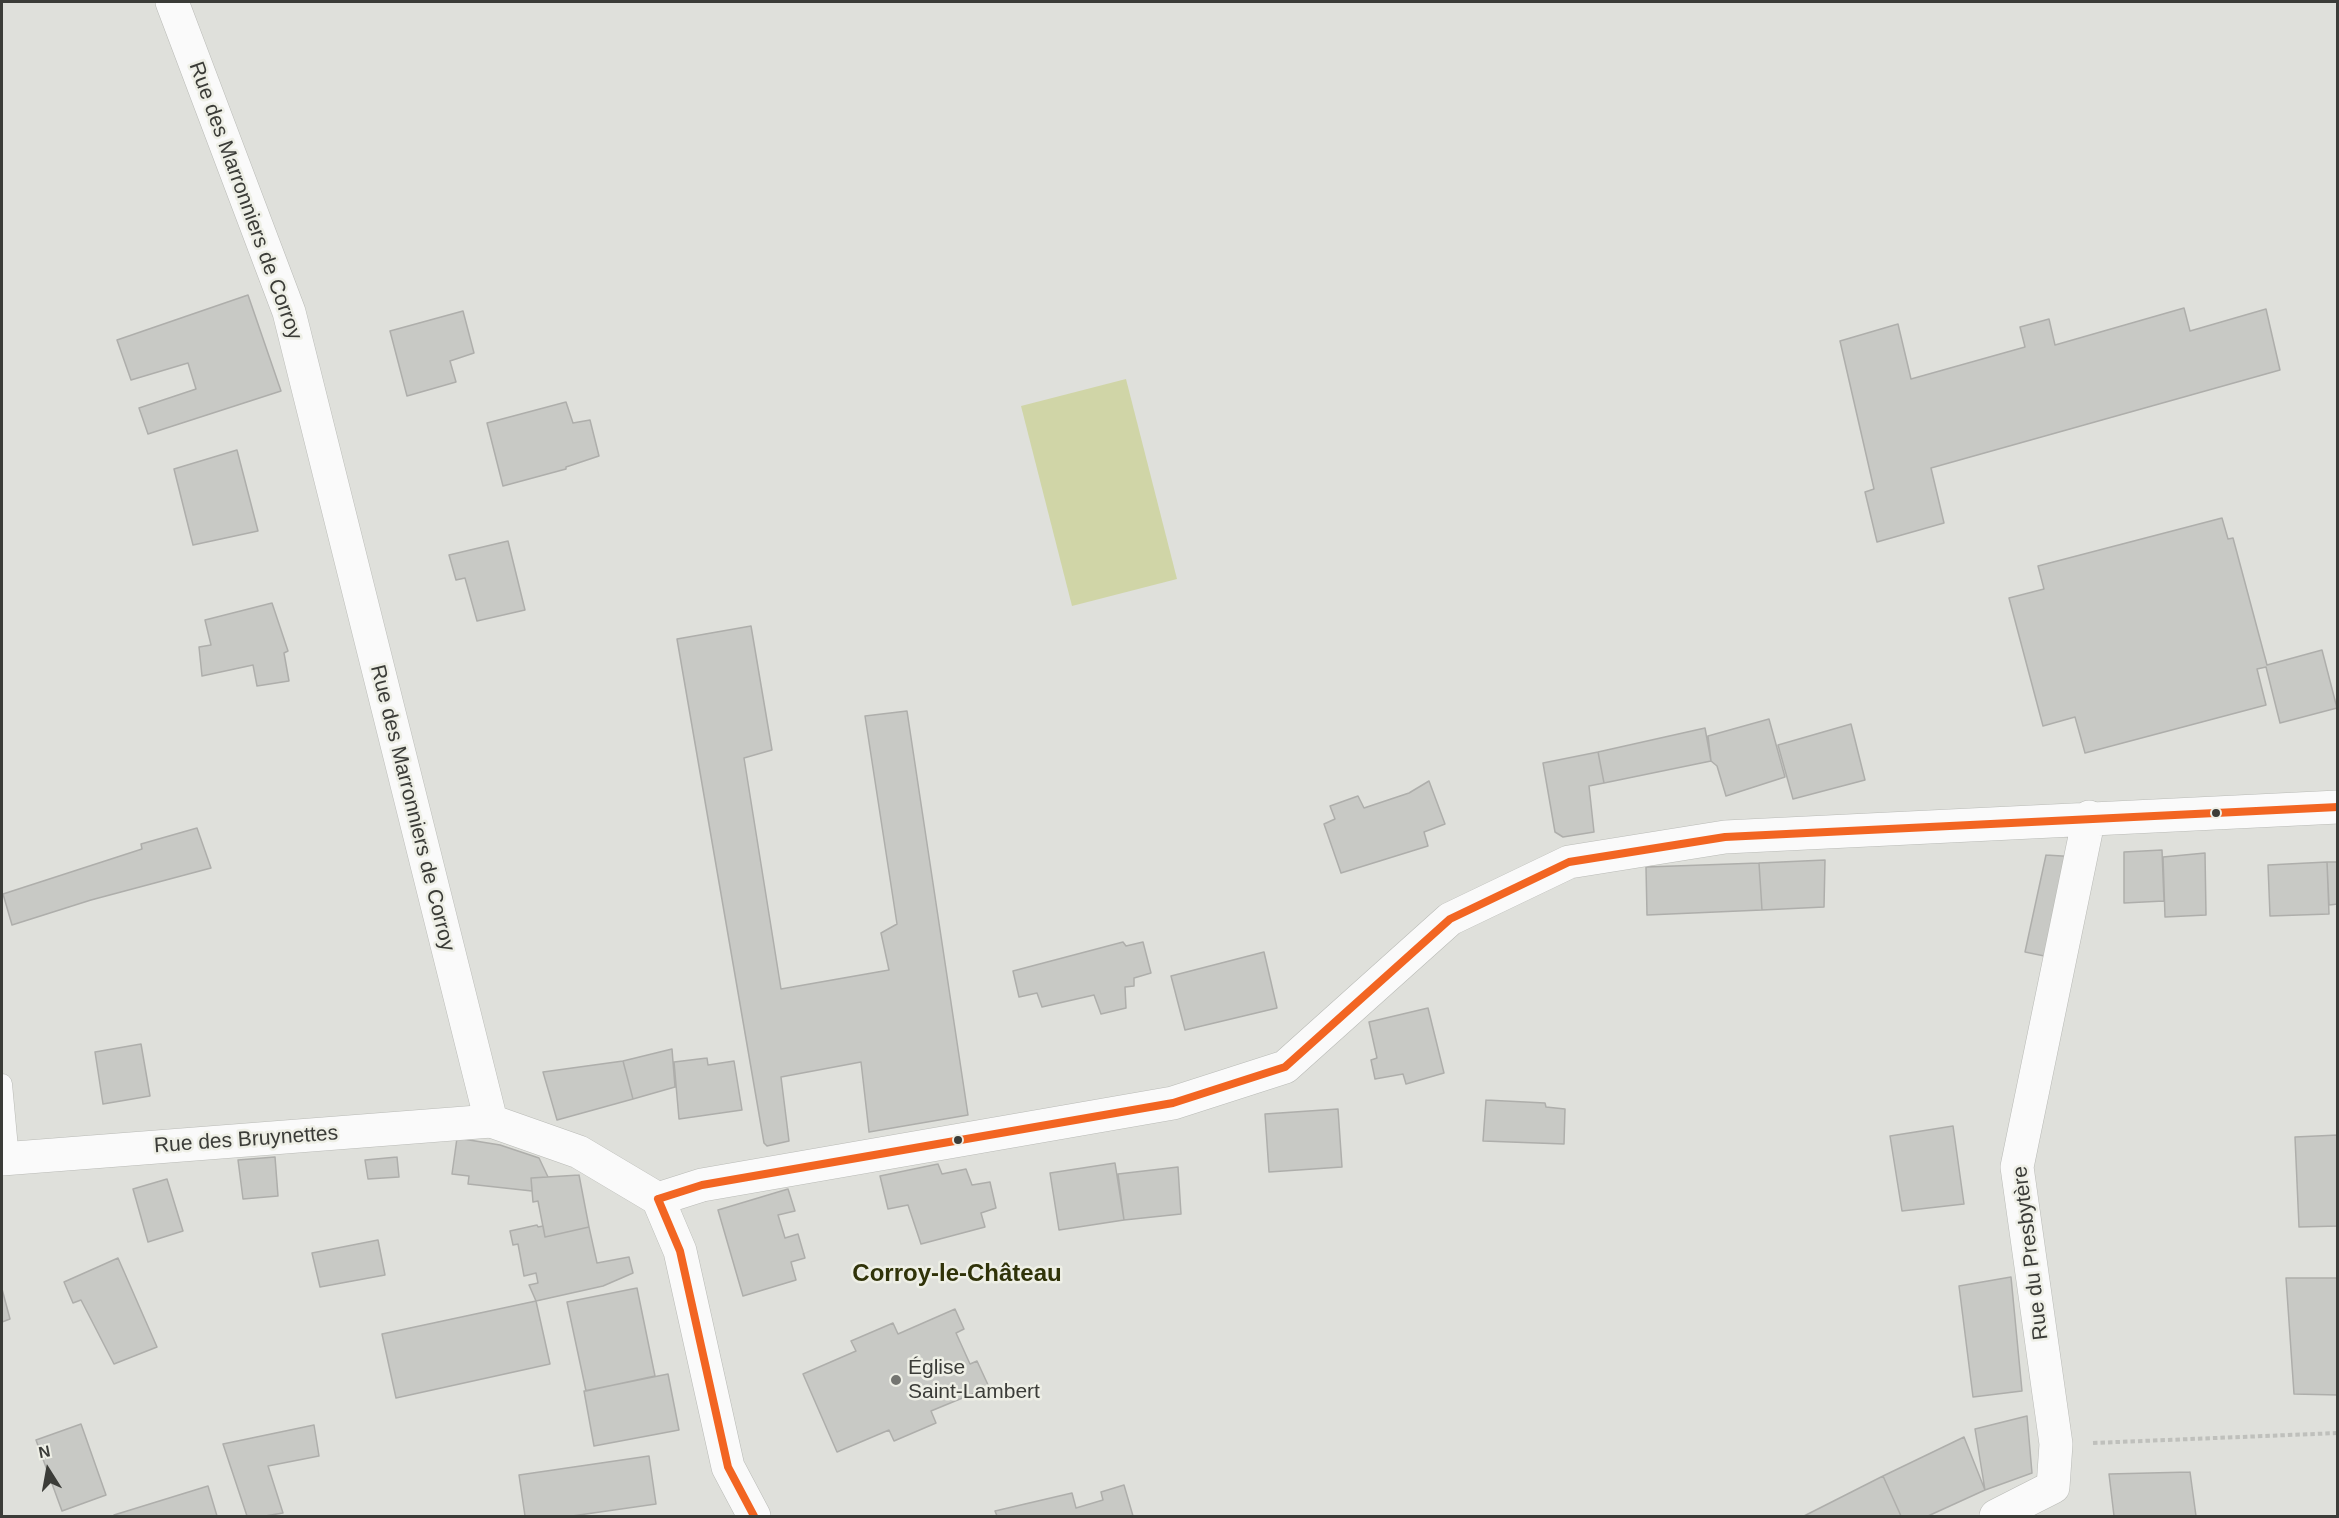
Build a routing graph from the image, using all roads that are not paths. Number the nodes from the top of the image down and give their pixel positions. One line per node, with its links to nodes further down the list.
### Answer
1 (172, 2): 5 (street, Rue des Marronniers de Corroy)
2 (2337, 807): 3 (street)
3 (2089, 817): 7 (street); 9 (street, Rue du Presbytère)
4 (2, 1084): 6 (lane)
5 (491, 1121): 6 (street, Rue des Bruynettes); 7 (street)
6 (5, 1159)
7 (658, 1199): 8 (street)
8 (754, 1516)
9 (1996, 1516)

